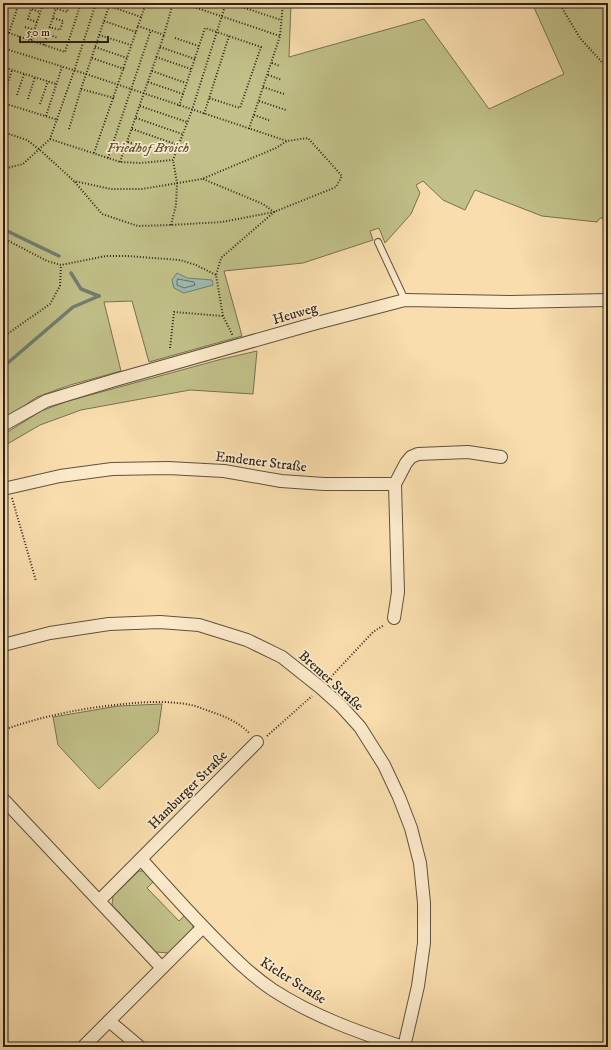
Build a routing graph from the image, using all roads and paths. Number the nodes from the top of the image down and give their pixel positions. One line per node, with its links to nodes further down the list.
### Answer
1 (19, 3): 34 (path)
2 (42, 3): 18 (path); 19 (path)
3 (70, 3): 18 (path)
4 (80, 3): 43 (path)
5 (96, 3): 61 (path)
6 (110, 3): 16 (path)
7 (132, 3): 17 (path)
8 (146, 3): 17 (path)
9 (173, 3): 37 (path)
10 (182, 3): 20 (path)
11 (226, 3): 20 (path)
12 (230, 3): 15 (path)
13 (283, 3): 23 (path)
14 (559, 3): 59 (path)
15 (239, 4): 23 (path)
16 (109, 6): 21 (path); 24 (path)
17 (144, 7): 21 (path)
18 (56, 8): 22 (path)
19 (40, 12): 25 (path); 25 (path)
20 (222, 16): 33 (path); 39 (path)
21 (141, 17): 26 (path)
22 (53, 18): 28 (path); 28 (path)
23 (281, 20): 39 (path)
24 (104, 21): 32 (path); 36 (path)
25 (37, 22): 29 (path)
26 (138, 26): 30 (path); 32 (path)
27 (25, 27): 29 (path)
28 (50, 27): 35 (path)
29 (34, 30): 42 (path)
30 (151, 30): 37 (path); 75 (path)
31 (3, 31): 34 (path)
32 (136, 32): 44 (path)
33 (217, 32): 38 (path); 45 (path); 89 (path)
34 (9, 33): 42 (path)
35 (47, 34): 40 (path); 43 (path)
36 (100, 35): 44 (path); 46 (path)
37 (164, 35): 47 (path)
38 (229, 36): 82 (path); 82 (path)
39 (280, 36): 53 (path)
40 (58, 38)
41 (175, 38): 45 (path)
42 (31, 40): 43 (path)
43 (44, 45)
44 (132, 45): 50 (path)
45 (199, 46): 52 (path)
46 (95, 47): 49 (path); 50 (path)
47 (160, 47): 51 (path); 52 (path)
48 (3, 48): 56 (path)
49 (92, 58): 57 (path); 64 (path)
50 (127, 58): 57 (path)
51 (156, 58): 58 (path); 62 (path)
52 (195, 59): 58 (path)
53 (272, 63): 54 (path); 65 (path)
54 (280, 66)
55 (3, 67): 60 (path)
56 (62, 67): 61 (path); 71 (path)
57 (124, 69): 72 (path)
58 (191, 69): 70 (path)
59 (608, 69)
60 (12, 70): 63 (path); 76 (path)
61 (74, 71): 64 (path); 95 (path)
62 (152, 71): 69 (path); 70 (path)
63 (24, 73): 66 (path); 80 (path)
64 (86, 74): 72 (path); 74 (path)
65 (267, 75): 67 (path); 73 (path)
66 (35, 77): 68 (path); 83 (path)
67 (282, 80)
68 (48, 81): 71 (path); 86 (path)
69 (148, 82): 77 (path); 78 (path)
70 (186, 83): 78 (path)
71 (56, 84): 93 (path)
72 (118, 85): 75 (path); 81 (path)
73 (263, 87): 79 (path); 84 (path)
74 (81, 89): 81 (path); 98 (path)
75 (132, 90): 77 (path); 110 (path)
76 (5, 92)
77 (144, 94): 87 (path); 88 (path)
78 (183, 94): 88 (path)
79 (284, 94)
80 (17, 95)
81 (114, 98): 109 (path)
82 (209, 98): 91 (path)
83 (28, 99)
84 (259, 101): 90 (path); 92 (path)
85 (3, 102): 93 (path)
86 (40, 104)
87 (140, 106): 94 (path); 97 (path)
88 (179, 106): 89 (path)
89 (192, 110): 91 (path); 97 (path)
90 (286, 110)
91 (204, 114): 100 (path)
92 (254, 115): 96 (path); 100 (path)
93 (46, 116): 95 (path)
94 (136, 118): 99 (path); 102 (path)
95 (58, 120): 103 (path)
96 (271, 121)
97 (187, 122): 102 (path)
98 (69, 129)
99 (132, 129): 104 (path); 106 (path)
100 (249, 129): 105 (path)
101 (3, 132): 108 (path)
102 (183, 134): 106 (path)
103 (50, 139): 108 (path); 109 (path)
104 (128, 142): 107 (path); 112 (path)
105 (287, 142): 114 (path); 117 (path)
106 (178, 145): 111 (path)
107 (148, 149)
108 (40, 150): 113 (path); 115 (path)
109 (94, 153): 110 (path)
110 (108, 158): 112 (path)
111 (173, 160): 112 (path); 116 (path)
112 (120, 162)
113 (3, 170)
114 (202, 179): 116 (path); 117 (path)
115 (74, 181): 116 (path); 118 (path)
116 (177, 183): 118 (path)
117 (274, 212): 118 (path); 122 (path)
118 (171, 226)
119 (3, 238): 121 (path)
120 (378, 242): 123 (lane)
121 (61, 265): 122 (path); 126 (path)
122 (216, 275): 125 (path)
123 (405, 300): 124 (street, Heuweg); 127 (street, Heuweg)
124 (608, 300)
125 (224, 316): 127 (path); 128 (path)
126 (3, 337)
127 (239, 345): 129 (street, Heuweg)
128 (170, 348)
129 (3, 425)
130 (501, 457): 131 (street)
131 (395, 484): 132 (street, Emdener Straße); 134 (street)
132 (6, 488): 133 (path)
133 (36, 581)
134 (394, 618): 136 (path)
135 (3, 645): 136 (street, Bremer Straße)
136 (321, 688): 148 (street, Bremer Straße)
137 (308, 699): 139 (path)
138 (3, 730): 139 (path)
139 (257, 742): 141 (street, Hamburger Straße)
140 (3, 799): 142 (street)
141 (141, 859): 142 (street); 143 (street, Kieler Straße)
142 (99, 901): 144 (street)
143 (203, 927): 144 (street); 148 (street, Kieler Straße)
144 (162, 968): 145 (street)
145 (109, 1021): 146 (street); 147 (street)
146 (83, 1047)
147 (140, 1047)
148 (404, 1047)

